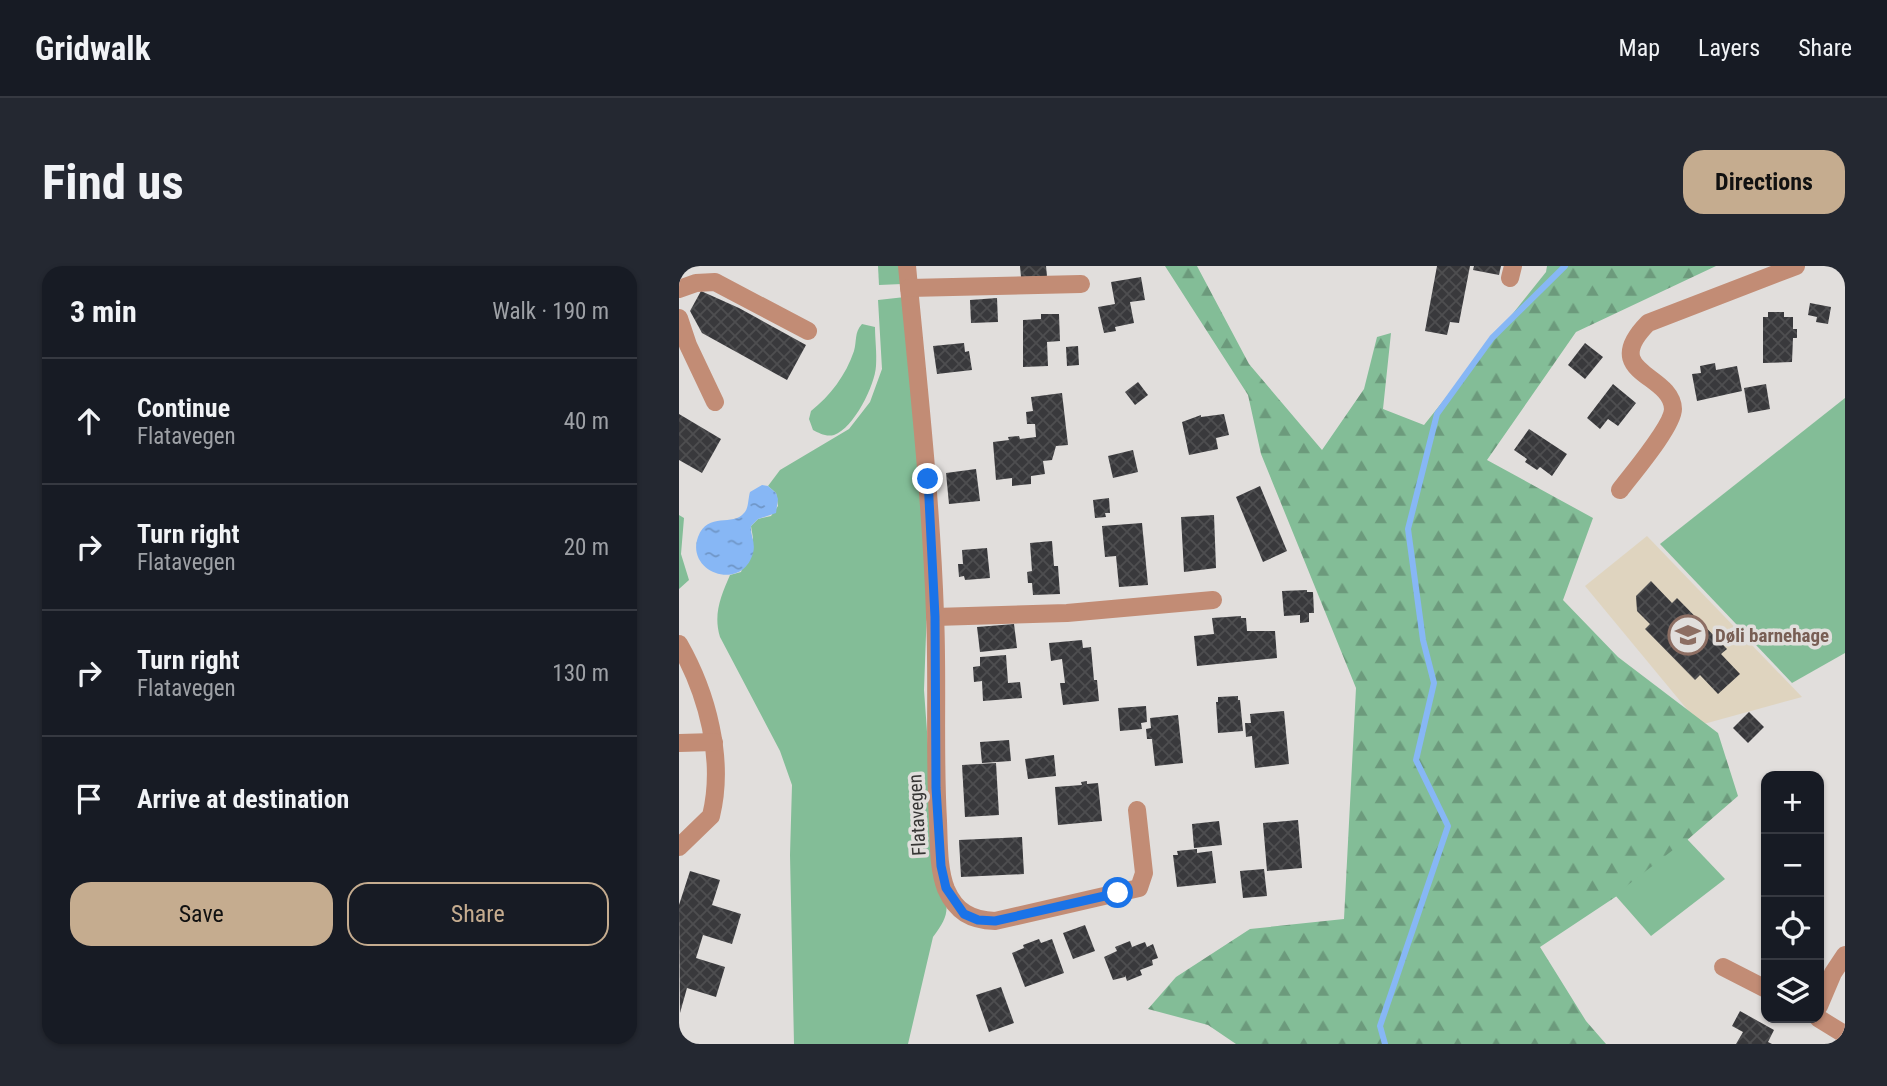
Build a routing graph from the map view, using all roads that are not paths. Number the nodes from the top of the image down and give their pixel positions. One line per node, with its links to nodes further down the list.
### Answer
1 (907, 266): 4 (street, Flatavegen)
2 (1796, 266): 9 (street)
3 (1081, 284): 4 (street)
4 (909, 288): 11 (street, Flatavegen)
5 (679, 289): 7 (street)
6 (679, 318): 8 (street)
7 (808, 331)
8 (715, 402)
9 (1620, 490)
10 (1213, 600): 11 (street)
11 (935, 617): 15 (street, Flatavegen)
12 (679, 644): 13 (street)
13 (714, 742): 14 (street); 16 (street)
14 (679, 743)
15 (1137, 810)
16 (679, 848)
17 (1845, 955): 20 (street)
18 (1723, 967): 19 (street)
19 (1761, 984)
20 (1824, 994)
21 (1824, 1023): 22 (street)
22 (1842, 1038)

